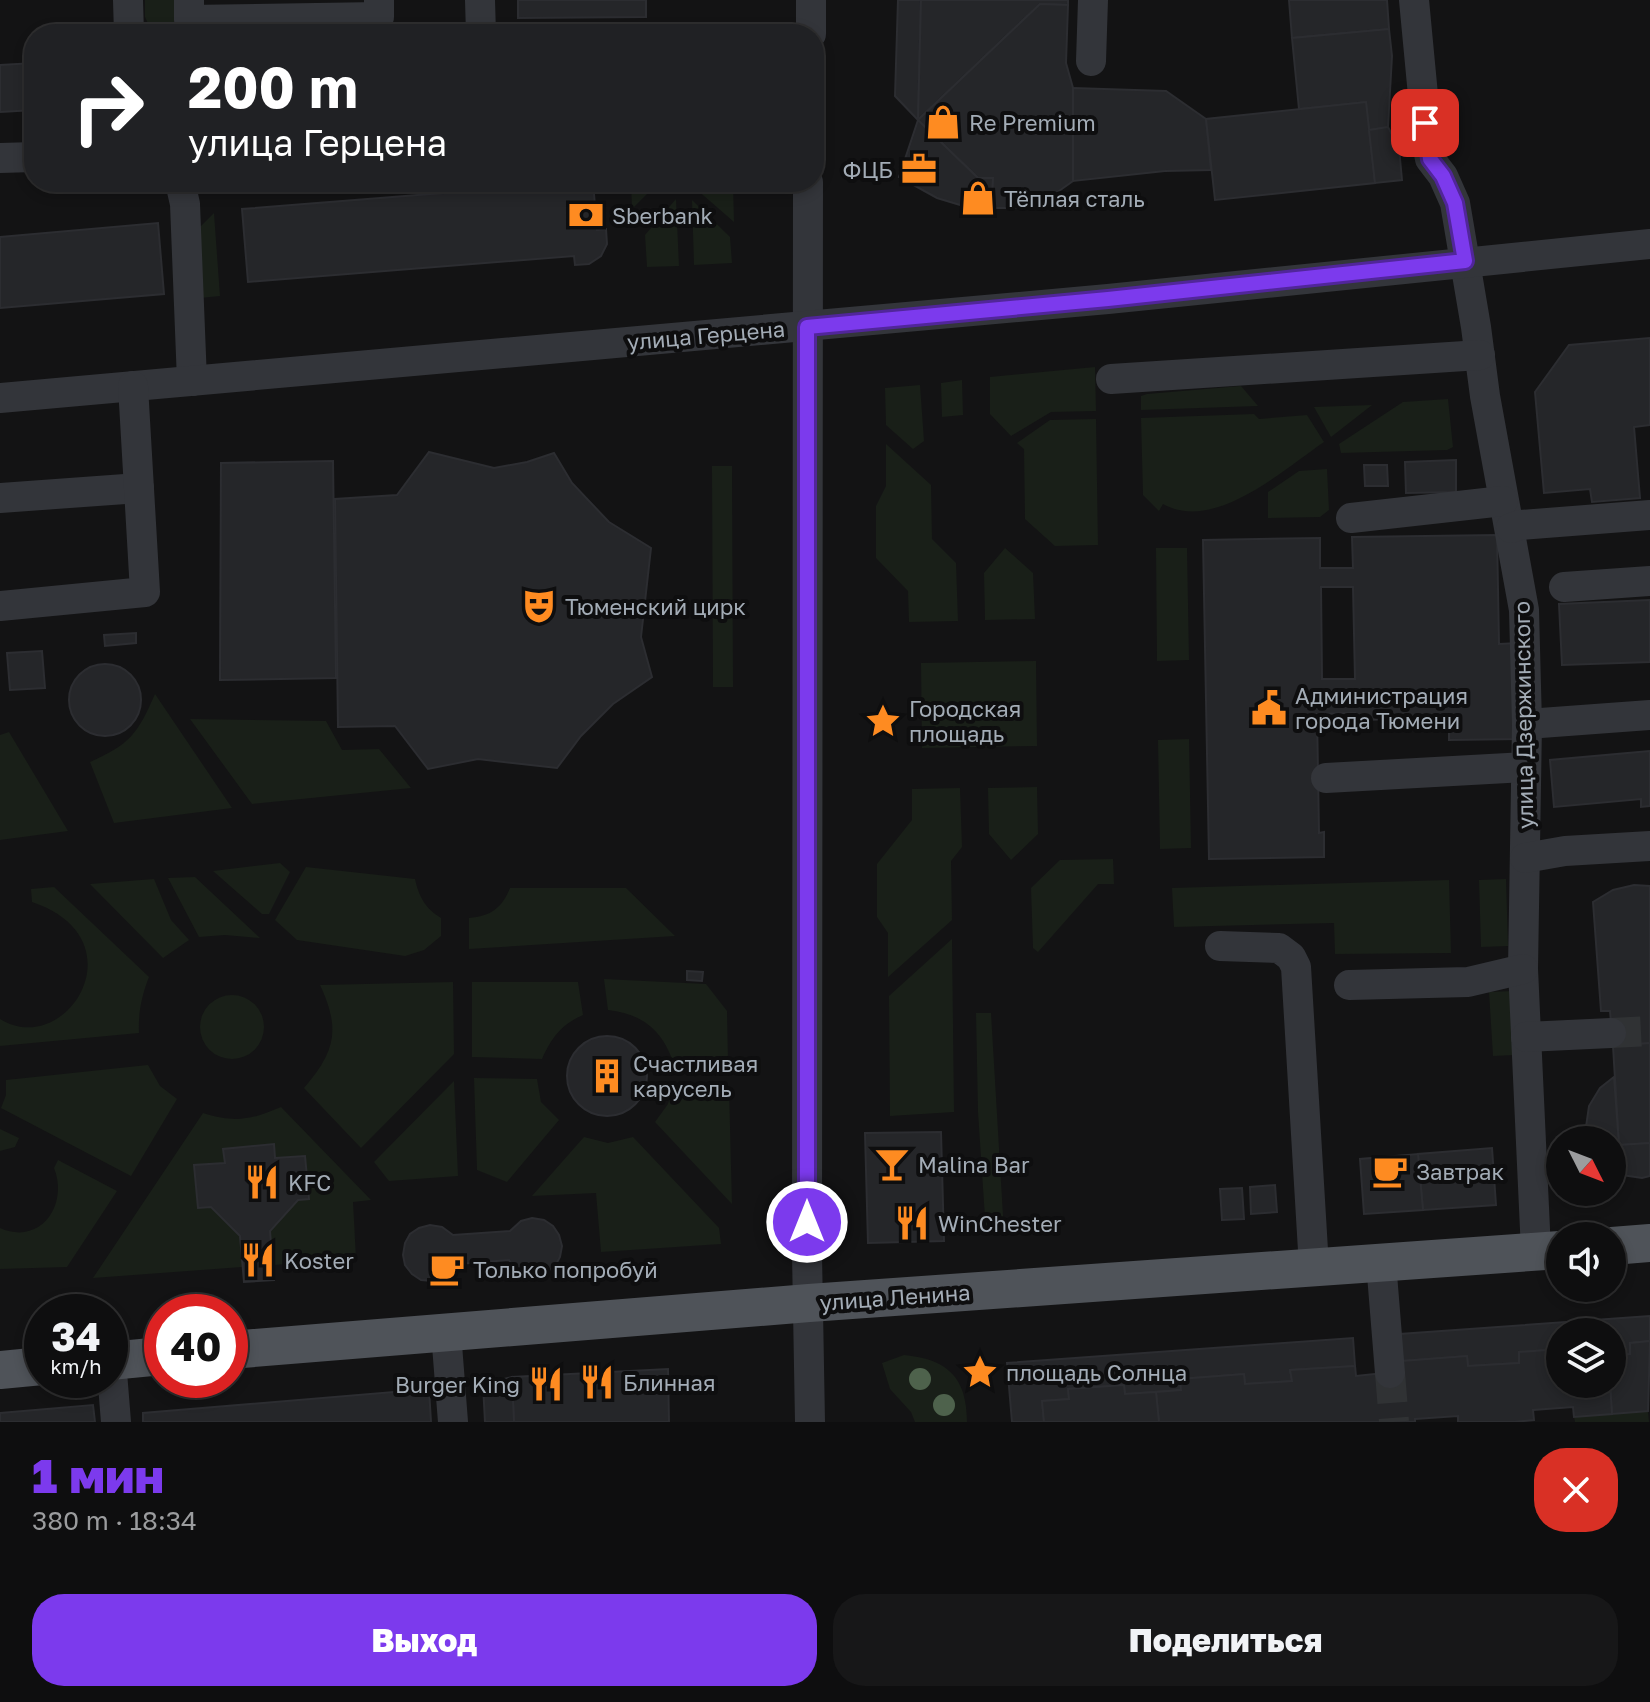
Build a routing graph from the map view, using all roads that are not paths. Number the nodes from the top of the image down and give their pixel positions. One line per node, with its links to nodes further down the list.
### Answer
1 (128, 0): 8 (street)
2 (189, 0): 3 (street)
3 (379, 0)
4 (480, 0): 9 (street)
5 (811, 0): 10 (street)
6 (1093, 0): 11 (street)
7 (1414, 0): 17 (street, улица Дзержинского)
8 (129, 24)
9 (481, 24)
10 (811, 24)
11 (1091, 61)
12 (24, 157): 13 (street)
13 (0, 158)
14 (182, 192): 21 (street)
15 (808, 192): 18 (street)
16 (1650, 244): 17 (street, улица Герцена)
17 (1465, 261): 18 (street, улица Герцена); 19 (street, улица Дзержинского)
18 (807, 327): 21 (street, улица Герцена); 49 (street)
19 (1480, 355): 20 (street); 26 (street, улица Дзержинского)
20 (1111, 379)
21 (192, 381): 22 (street, улица Герцена)
22 (133, 386): 23 (street, улица Герцена); 24 (street)
23 (0, 398)
24 (139, 488): 25 (street); 31 (street)
25 (0, 498)
26 (1507, 515): 27 (street); 28 (street); 33 (street, улица Дзержинского)
27 (1650, 515)
28 (1351, 518)
29 (1650, 581): 30 (street)
30 (1564, 587)
31 (0, 606)
32 (1650, 715): 33 (street)
33 (1527, 724): 34 (street, улица Дзержинского)
34 (1526, 767): 35 (street); 37 (street, улица Дзержинского)
35 (1326, 778)
36 (1650, 846): 37 (street)
37 (1525, 858): 39 (street, улица Дзержинского)
38 (1220, 946): 48 (street)
39 (1523, 969): 40 (street); 42 (street, улица Дзержинского)
40 (1349, 985)
41 (1611, 1033): 42 (street)
42 (1526, 1037): 43 (street, улица Дзержинского)
43 (1546, 1231)
44 (1650, 1243): 45 (main road)
45 (1626, 1245)
46 (1546, 1250): 47 (main road, улица Ленина)
47 (1381, 1262): 48 (main road, улица Ленина); 54 (street)
48 (1314, 1267): 49 (main road, улица Ленина)
49 (809, 1303): 50 (main road, улица Ленина); 58 (street)
50 (446, 1332): 51 (main road, улица Ленина); 57 (street)
51 (248, 1348)
52 (24, 1368): 53 (main road)
53 (0, 1370)
54 (1390, 1373)
55 (114, 1398): 56 (street)
56 (116, 1422)
57 (453, 1422)
58 (810, 1422)

